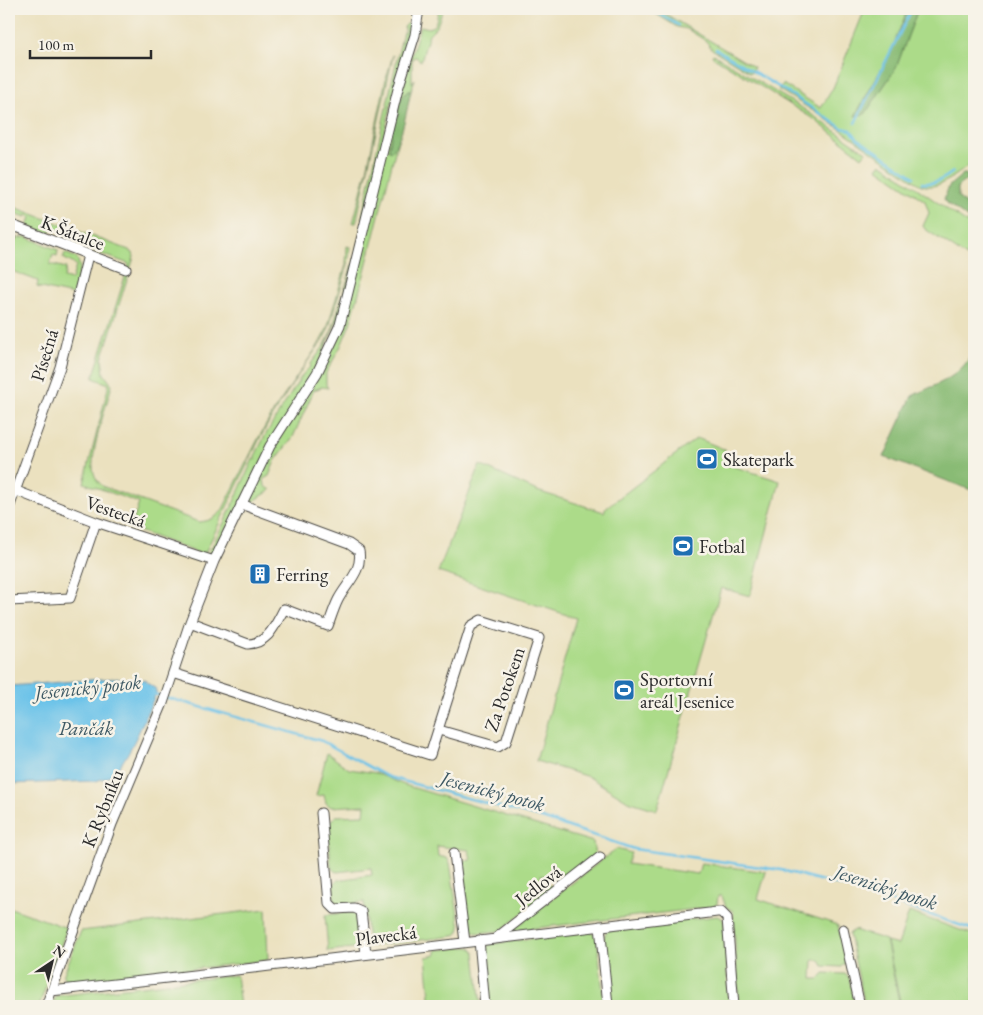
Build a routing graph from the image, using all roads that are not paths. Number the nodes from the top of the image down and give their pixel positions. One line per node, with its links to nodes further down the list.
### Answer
1 (419, 9): 7 (street, K Rybníku)
2 (11, 225): 3 (street); 4 (street, K Šátalce)
3 (9, 241)
4 (88, 255): 5 (street, K Šátalce); 6 (street, Písečná)
5 (126, 269)
6 (12, 489): 8 (street, Písečná); 9 (street, Vestecká)
7 (241, 504): 10 (street, K Rybníku); 12 (street)
8 (9, 508)
9 (96, 522): 10 (street, Vestecká); 11 (street)
10 (214, 560): 12 (street, K Rybníku)
11 (9, 600)
12 (190, 622): 13 (street, K Rybníku)
13 (173, 673): 14 (street, Za Potokem); 24 (street, K Rybníku)
14 (439, 730): 14 (street, Za Potokem)
15 (321, 813): 23 (street)
16 (454, 853): 22 (street)
17 (600, 857): 20 (street, Jedlová)
18 (600, 926): 20 (street, Plavecká); 25 (street); 28 (street, Plavecká)
19 (844, 929): 29 (street)
20 (496, 938): 21 (street, Plavecká)
21 (479, 940): 22 (street, Plavecká); 27 (street)
22 (466, 942): 23 (street, Plavecká)
23 (366, 954): 24 (street, Plavecká)
24 (51, 991): 26 (street, K Rybníku)
25 (608, 1005)
26 (46, 1006)
27 (485, 1006)
28 (734, 1006)
29 (860, 1006)

